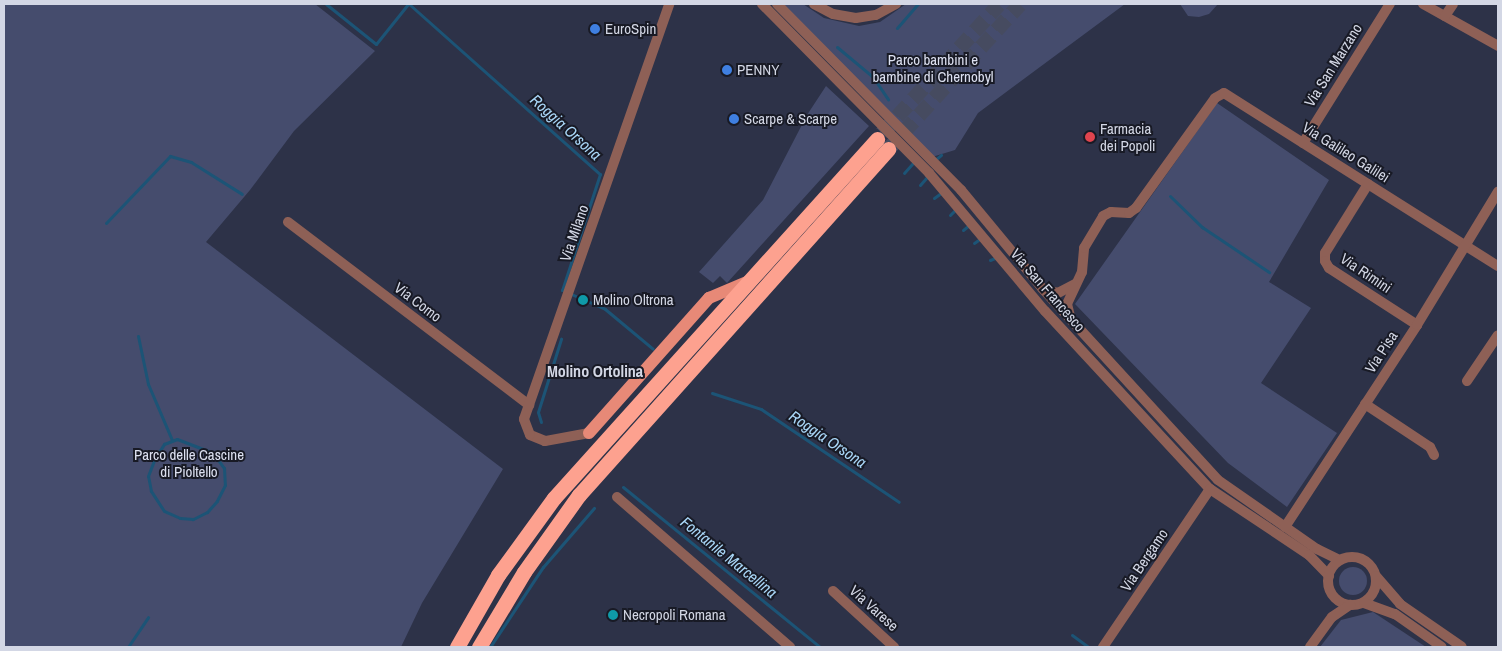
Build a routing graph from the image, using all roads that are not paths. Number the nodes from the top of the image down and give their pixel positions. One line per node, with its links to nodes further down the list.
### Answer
1 (670, 4): 26 (street, Via Milano)
2 (762, 4): 29 (street, Via San Francesco)
3 (777, 4): 19 (street, Via San Francesco)
4 (814, 4): 5 (street)
5 (896, 4)
6 (1390, 4): 11 (street, Via San Marzano)
7 (1424, 4): 9 (street)
8 (1453, 4): 9 (street)
9 (1445, 16): 10 (street)
10 (1498, 46)
11 (1303, 143): 12 (street, Via Galileo Galilei); 18 (street, Via Galileo Galilei)
12 (1368, 184): 15 (street, Via Galileo Galilei); 21 (street, Via Rimini)
13 (1498, 192): 15 (street, Via Pisa)
14 (288, 222): 26 (street, Via Como)
15 (1467, 246): 16 (street, Via Galileo Galilei); 21 (street, Via Pisa)
16 (1498, 266)
17 (747, 282): 22 (highway); 27 (main road); 40 (highway)
18 (1076, 283): 19 (street); 20 (street)
19 (1042, 288): 20 (street, Via San Francesco)
20 (1071, 318): 31 (street, Via San Francesco)
21 (1417, 325): 25 (street, Via Pisa)
22 (727, 328): 41 (highway); 42 (highway)
23 (1498, 335): 24 (street)
24 (1467, 381)
25 (1365, 404): 28 (street); 31 (street, Via Pisa)
26 (529, 405): 27 (street, Via Milano)
27 (589, 433)
28 (1434, 455)
29 (1210, 489): 33 (street, Via San Francesco); 44 (street, Via Bergamo)
30 (617, 497): 39 (street)
31 (1285, 527): 32 (street, Via San Francesco)
32 (1340, 560): 33 (street); 34 (street)
33 (1328, 576): 37 (street)
34 (1376, 581): 36 (street); 38 (street); 47 (street)
35 (833, 592): 43 (street, Via Varese)
36 (1364, 602): 37 (street); 38 (street)
37 (1350, 605): 45 (street)
38 (1395, 614): 46 (street)
39 (785, 646)
40 (457, 647)
41 (479, 647)
42 (487, 647)
43 (894, 647)
44 (1103, 647)
45 (1310, 647)
46 (1442, 647)
47 (1462, 647)

